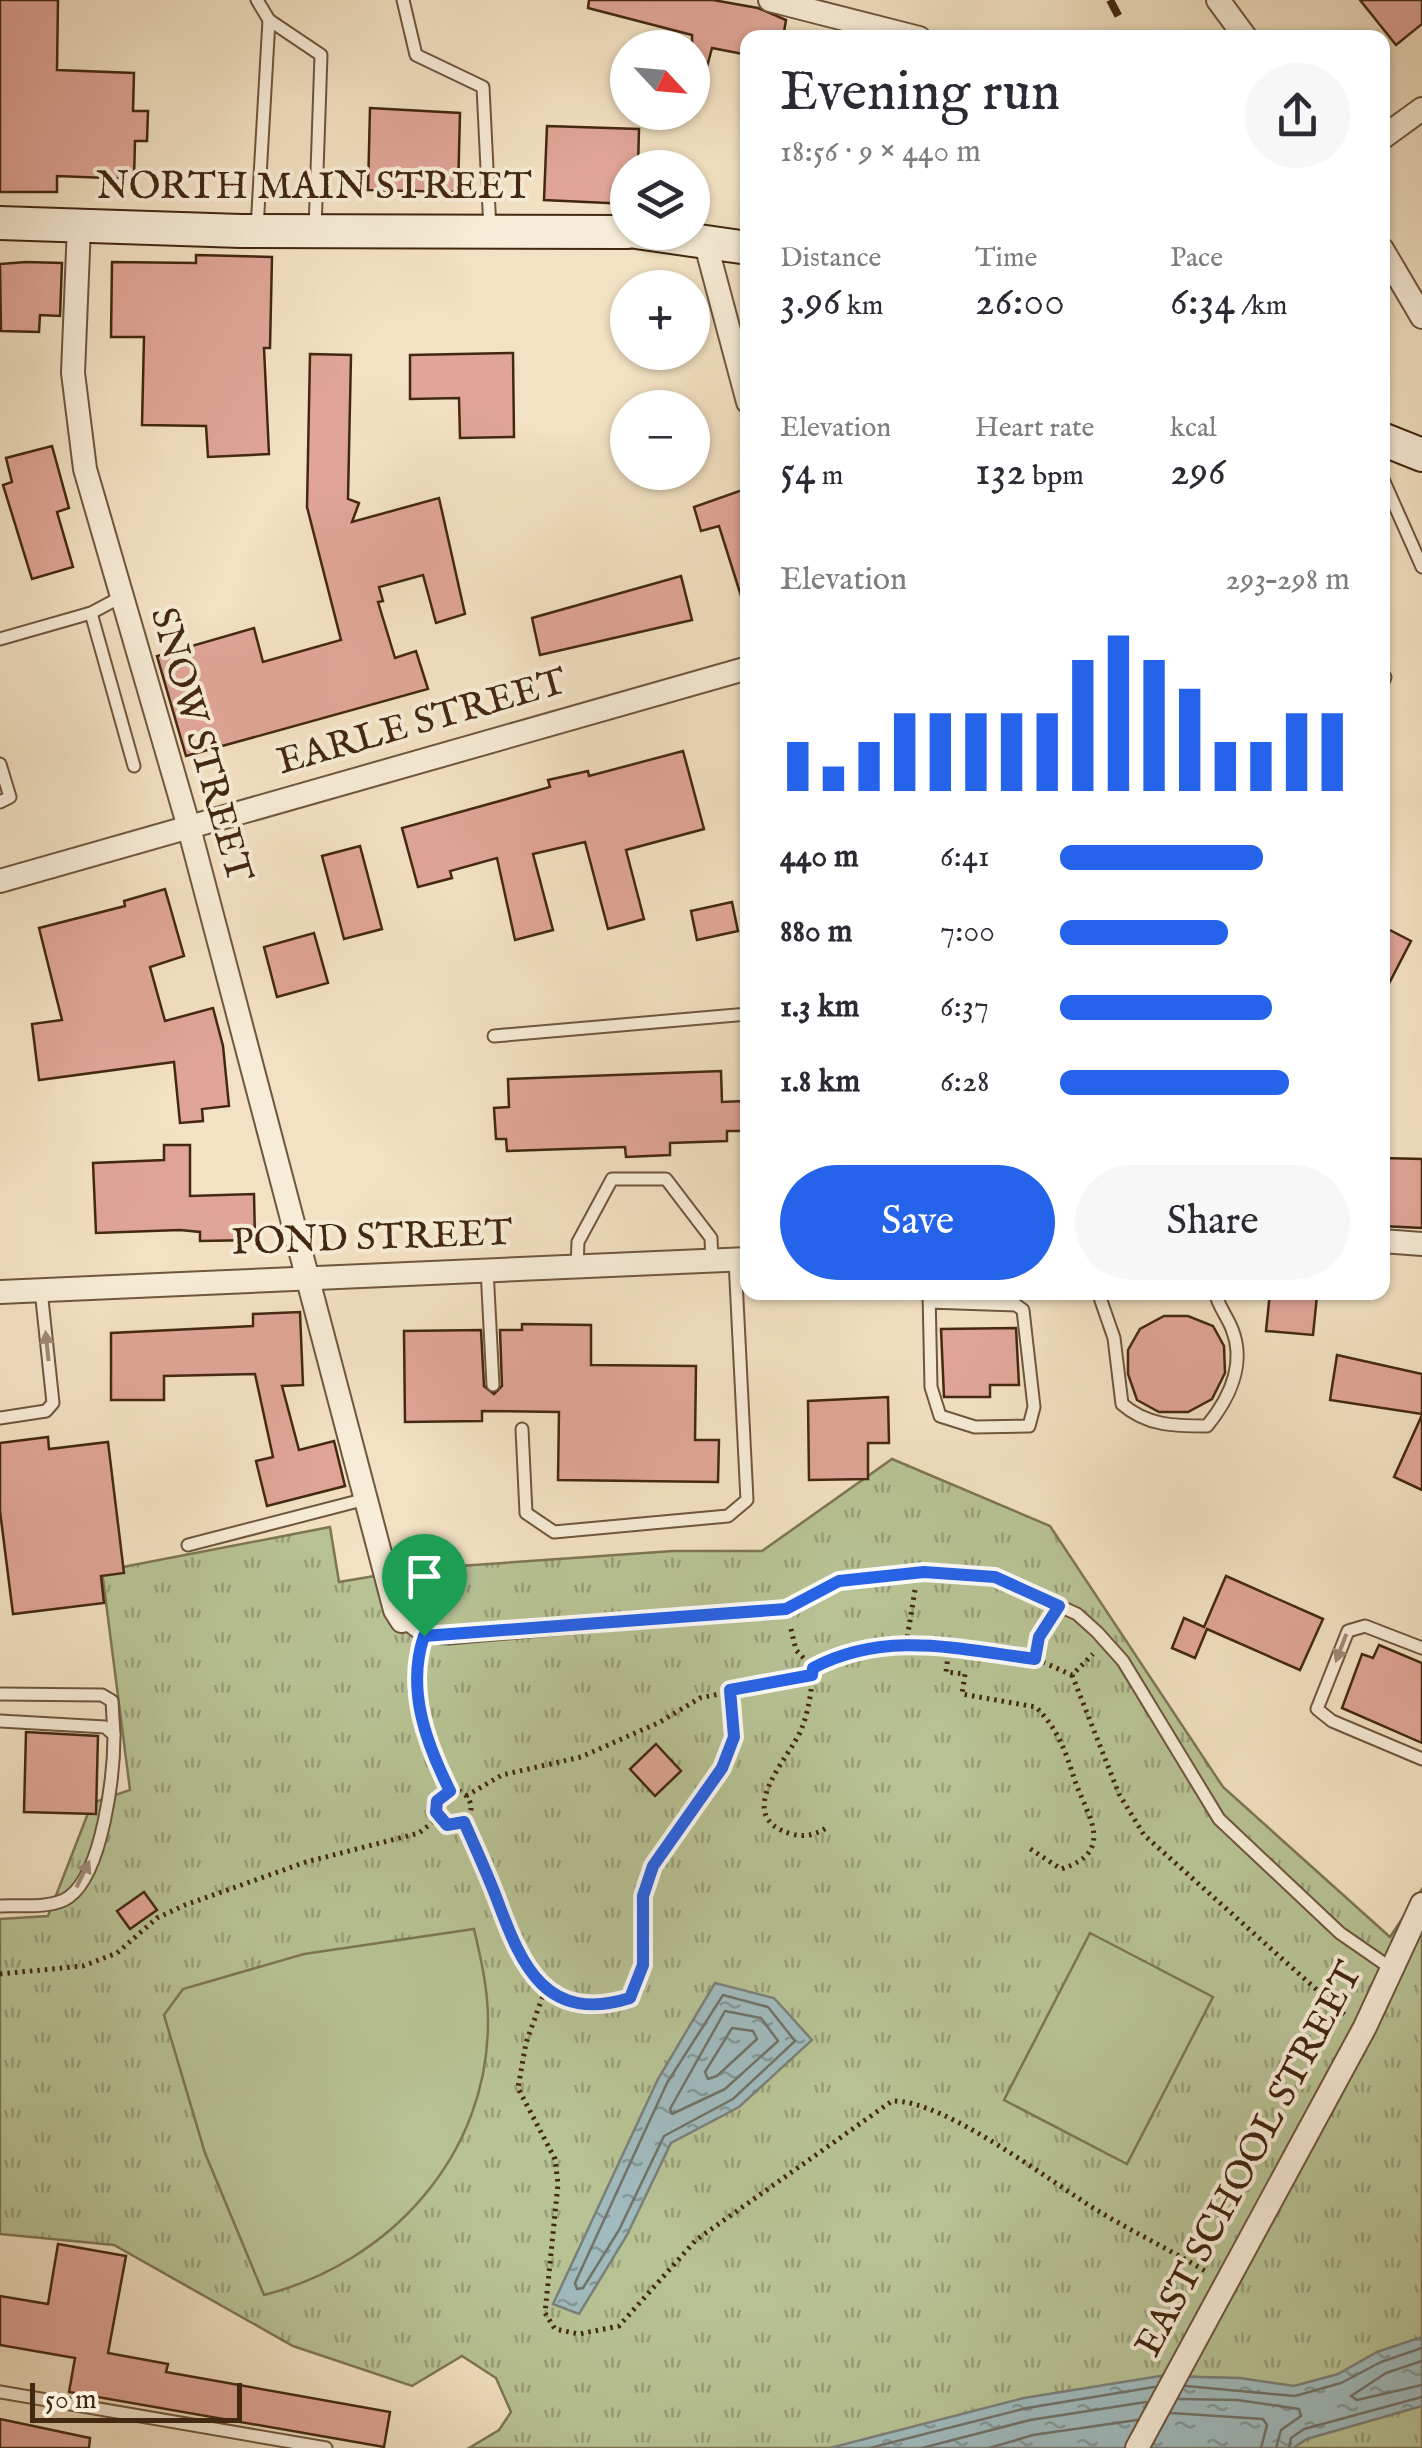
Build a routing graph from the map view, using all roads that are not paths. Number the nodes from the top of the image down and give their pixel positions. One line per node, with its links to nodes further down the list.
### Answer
1 (257, 0): 5 (lane)
2 (403, 0): 14 (lane)
3 (770, 0): 6 (street)
4 (1220, 0): 7 (street)
5 (269, 20): 12 (lane); 13 (lane)
6 (888, 30)
7 (1241, 30)
8 (1422, 109): 9 (street)
9 (1390, 132)
10 (0, 223): 11 (street, NORTH MAIN STREET)
11 (79, 226): 13 (street, NORTH MAIN STREET); 26 (street, SNOW STREET)
12 (314, 229): 13 (street, NORTH MAIN STREET); 14 (street, NORTH MAIN STREET)
13 (257, 230)
14 (490, 230): 15 (street, NORTH MAIN STREET)
15 (610, 232)
16 (710, 242): 17 (street)
17 (740, 247)
18 (707, 250): 21 (street)
19 (1390, 263): 20 (street)
20 (1422, 318)
21 (740, 372)
22 (1390, 441): 23 (street)
23 (1422, 455)
24 (1390, 496): 25 (lane)
25 (1422, 567)
26 (121, 597): 27 (lane); 33 (street, SNOW STREET)
27 (90, 613): 28 (lane); 31 (lane)
28 (0, 638)
29 (740, 670): 33 (street, EARLE STREET)
30 (0, 764): 32 (lane)
31 (134, 766)
32 (0, 802)
33 (188, 824): 34 (street, EARLE STREET); 42 (street, SNOW STREET)
34 (0, 880)
35 (740, 1015): 36 (lane)
36 (494, 1036)
37 (1390, 1242): 38 (street)
38 (1422, 1244)
39 (731, 1260): 40 (street, POND STREET); 40 (lane); 51 (lane)
40 (577, 1267): 41 (street, POND STREET)
41 (487, 1269): 42 (street, POND STREET); 49 (lane)
42 (306, 1276): 43 (street, POND STREET); 52 (street, SNOW STREET)
43 (41, 1290): 44 (street, POND STREET); 50 (lane, one-way to 43)
44 (0, 1292)
45 (929, 1300): 46 (lane)
46 (959, 1300)
47 (1101, 1300): 48 (lane)
48 (1219, 1300)
49 (493, 1384)
50 (0, 1418)
51 (522, 1428)
52 (366, 1498): 53 (lane); 54 (street, SNOW STREET)
53 (188, 1545)
54 (402, 1621): 62 (lane)
55 (1422, 1648): 59 (lane, one-way to 59)
56 (0, 1694): 58 (lane)
57 (0, 1721): 58 (lane)
58 (114, 1735): 61 (lane, one-way to 58)
59 (1422, 1759)
60 (1422, 1904): 62 (street, EAST SCHOOL STREET)
61 (0, 1906)
62 (1392, 1969): 65 (street, EAST SCHOOL STREET)
63 (0, 2392): 64 (lane)
64 (326, 2448)
65 (1137, 2448)

